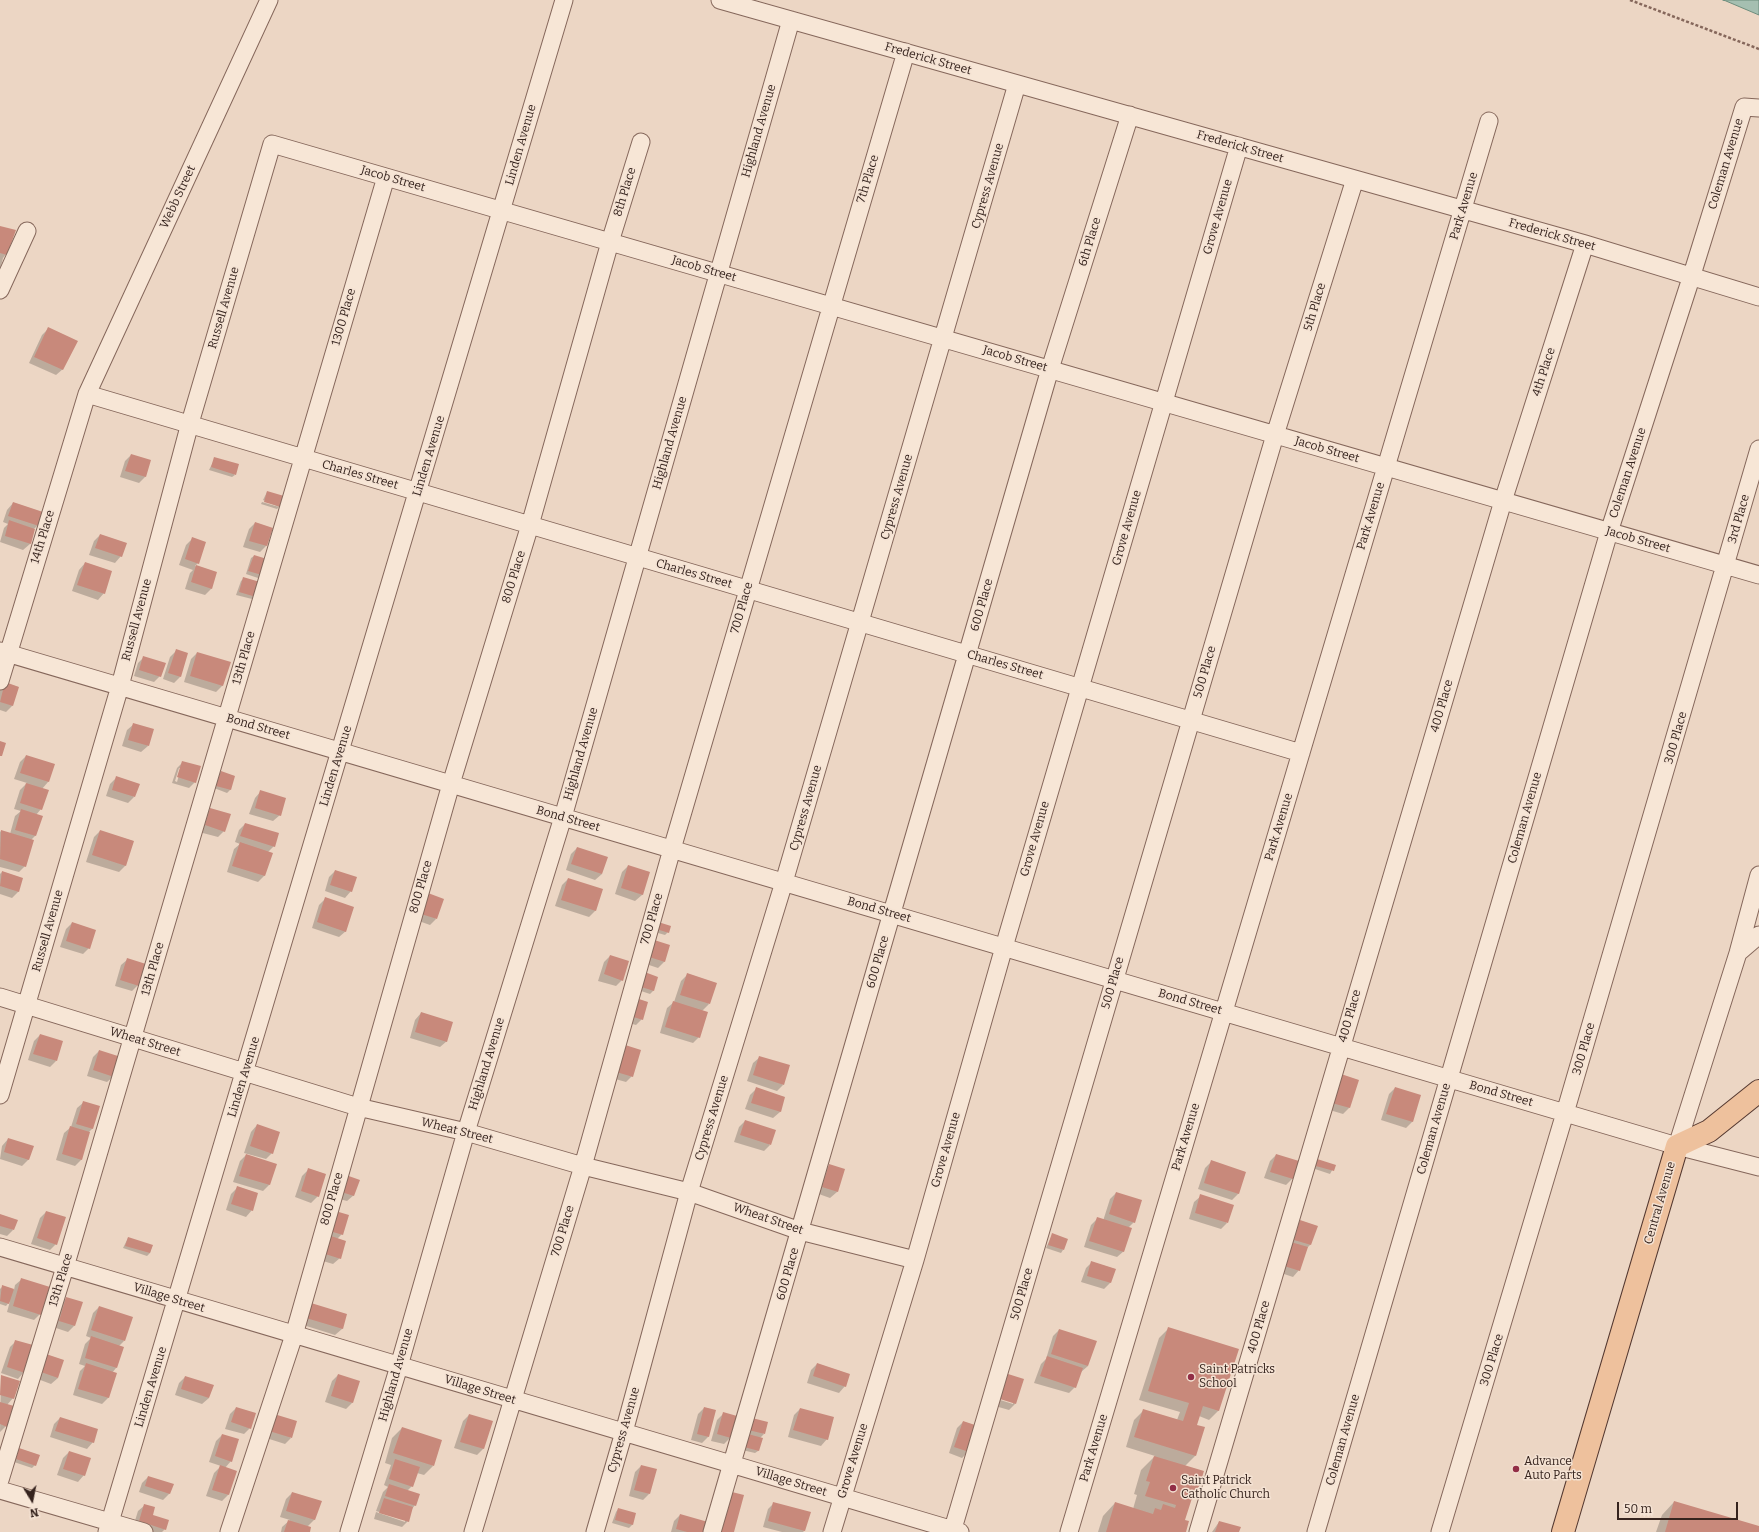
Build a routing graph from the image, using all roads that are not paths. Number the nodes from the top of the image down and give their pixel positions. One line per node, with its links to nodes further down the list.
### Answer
1 (269, 0): 27 (street, Webb Street)
2 (564, 0): 16 (street, Linden Avenue)
3 (720, 0): 4 (street, Frederick Street)
4 (791, 20): 5 (street, Frederick Street); 20 (street, Highland Avenue)
5 (906, 52): 6 (street, Frederick Street); 24 (street, 7th Place)
6 (1017, 84): 8 (street, Frederick Street); 25 (street, Cypress Avenue)
7 (1752, 108): 21 (street, Coleman Avenue)
8 (1130, 115): 12 (street, Frederick Street); 26 (street, 6th Place)
9 (1489, 121): 15 (street, Park Avenue)
10 (641, 142): 18 (street, 8th Place)
11 (272, 144): 13 (street, Jacob Street); 29 (street, Russell Avenue)
12 (1239, 146): 14 (street, Frederick Street); 28 (street, Grove Avenue)
13 (386, 177): 16 (street, Jacob Street); 32 (street, 1300 Place)
14 (1355, 179): 15 (street, Frederick Street); 30 (street, 5th Place)
15 (1463, 210): 19 (street, Frederick Street); 33 (street, Park Avenue)
16 (502, 211): 18 (street, Jacob Street); 34 (street, Linden Avenue)
17 (27, 231): 22 (street)
18 (610, 242): 20 (street, Jacob Street); 36 (street, 800 Place)
19 (1585, 244): 21 (street, Frederick Street); 35 (street, 4th Place)
20 (718, 273): 24 (street, Jacob Street); 38 (street, Highland Avenue)
21 (1692, 278): 23 (street, Frederick Street); 37 (street, Coleman Avenue)
22 (0, 290)
23 (1759, 297)
24 (830, 306): 25 (street, Jacob Street); 41 (street, 700 Place)
25 (943, 338): 26 (street, Jacob Street); 42 (street, Cypress Avenue)
26 (1050, 369): 28 (street, Jacob Street); 44 (street, 600 Place)
27 (87, 394): 29 (street, Charles Street); 43 (street, 14th Place)
28 (1164, 402): 30 (street, Jacob Street); 47 (street, Grove Avenue)
29 (190, 424): 32 (street, Charles Street); 46 (street, Russell Avenue)
30 (1275, 435): 33 (street, Jacob Street); 49 (street, 500 Place)
31 (1759, 449): 39 (street, 3rd Place)
32 (303, 458): 34 (street, Charles Street); 48 (street, 13th Place)
33 (1386, 467): 35 (street, Jacob Street); 51 (street, Park Avenue)
34 (418, 492): 36 (street, Charles Street); 50 (street, Linden Avenue)
35 (1503, 501): 37 (street, Jacob Street); 66 (street, 400 Place)
36 (530, 525): 38 (street, Charles Street); 52 (street, 800 Place)
37 (1609, 532): 39 (street, Jacob Street); 68 (street, Coleman Avenue)
38 (637, 557): 41 (street, Charles Street); 53 (street, Highland Avenue)
39 (1726, 566): 40 (street, Jacob Street); 72 (street, 300 Place)
40 (1759, 575)
41 (748, 589): 42 (street, Charles Street); 54 (street, 700 Place)
42 (860, 622): 44 (street, Charles Street); 56 (street, Cypress Avenue)
43 (4, 652): 45 (street, 14th Place); 46 (street, Bond Street)
44 (967, 654): 47 (street, Charles Street); 57 (street, 600 Place)
45 (0, 681)
46 (120, 686): 48 (street, Bond Street); 63 (street, Russell Avenue)
47 (1080, 688): 49 (street, Charles Street); 59 (street, Grove Avenue)
48 (226, 718): 50 (street, Bond Street); 65 (street, 13th Place)
49 (1191, 720): 51 (street, Charles Street); 61 (street, 500 Place)
50 (340, 751): 52 (street, Bond Street); 67 (street, Linden Avenue)
51 (1301, 753): 64 (street, Park Avenue)
52 (451, 784): 53 (street, Bond Street); 71 (street, 800 Place)
53 (563, 817): 54 (street, Bond Street); 73 (street, Highland Avenue)
54 (672, 849): 56 (street, Bond Street); 75 (street, 700 Place)
55 (1759, 875): 60 (street, Central Avenue)
56 (784, 882): 57 (street, Bond Street); 77 (street, Cypress Avenue)
57 (892, 914): 59 (street, Bond Street); 78 (street, 600 Place)
58 (1759, 935): 60 (street)
59 (1004, 947): 61 (street, Bond Street); 80 (street, Grove Avenue)
60 (1738, 953): 74 (street, Central Avenue)
61 (1114, 980): 64 (street, Bond Street); 92 (street, 500 Place)
62 (0, 997): 63 (street, Wheat Street)
63 (26, 1005): 65 (street, Wheat Street); 70 (street, Russell Avenue)
64 (1224, 1012): 66 (street, Bond Street); 100 (street, Park Avenue)
65 (133, 1038): 67 (street, Wheat Street); 81 (street, 13th Place)
66 (1342, 1047): 68 (street, Bond Street); 101 (street, 400 Place)
67 (245, 1072): 71 (street, Wheat Street); 82 (street, Linden Avenue)
68 (1449, 1078): 72 (street, Bond Street); 102 (street, Coleman Avenue)
69 (1759, 1090): 74 (main road)
70 (0, 1095)
71 (358, 1107): 73 (street, Wheat Street); 83 (street, 800 Place)
72 (1566, 1113): 74 (street, Bond Street); 103 (street, 300 Place)
73 (466, 1132): 75 (street, Wheat Street); 84 (street, Highland Avenue)
74 (1677, 1146): 76 (street, Bond Street); 104 (main road, Central Avenue)
75 (583, 1166): 77 (street, Wheat Street); 85 (street, 700 Place)
76 (1759, 1167)
77 (689, 1192): 78 (street, Wheat Street); 86 (street, Cypress Avenue)
78 (800, 1231): 80 (street, Wheat Street); 87 (street, 600 Place)
79 (0, 1247): 81 (street, Village Street)
80 (915, 1260): 90 (street, Grove Avenue)
81 (65, 1267): 82 (street, Village Street); 88 (street, 13th Place)
82 (178, 1300): 83 (street, Village Street); 91 (street, Linden Avenue)
83 (294, 1335): 84 (street, Village Street); 94 (street, 800 Place)
84 (399, 1366): 85 (street, Village Street); 95 (street, Highland Avenue)
85 (512, 1399): 86 (street, Village Street); 96 (street, 700 Place)
86 (624, 1432): 87 (street, Village Street); 97 (street, Cypress Avenue)
87 (732, 1464): 90 (street, Village Street); 98 (street, 600 Place)
88 (0, 1480)
89 (0, 1490): 91 (street)
90 (842, 1497): 92 (street, Village Street); 99 (street, Grove Avenue)
91 (108, 1527): 93 (street)
92 (955, 1531)
93 (144, 1532)
94 (229, 1532)
95 (349, 1532)
96 (473, 1532)
97 (595, 1532)
98 (712, 1532)
99 (832, 1532)
100 (1069, 1532)
101 (1198, 1532)
102 (1316, 1532)
103 (1440, 1532)
104 (1563, 1532)

